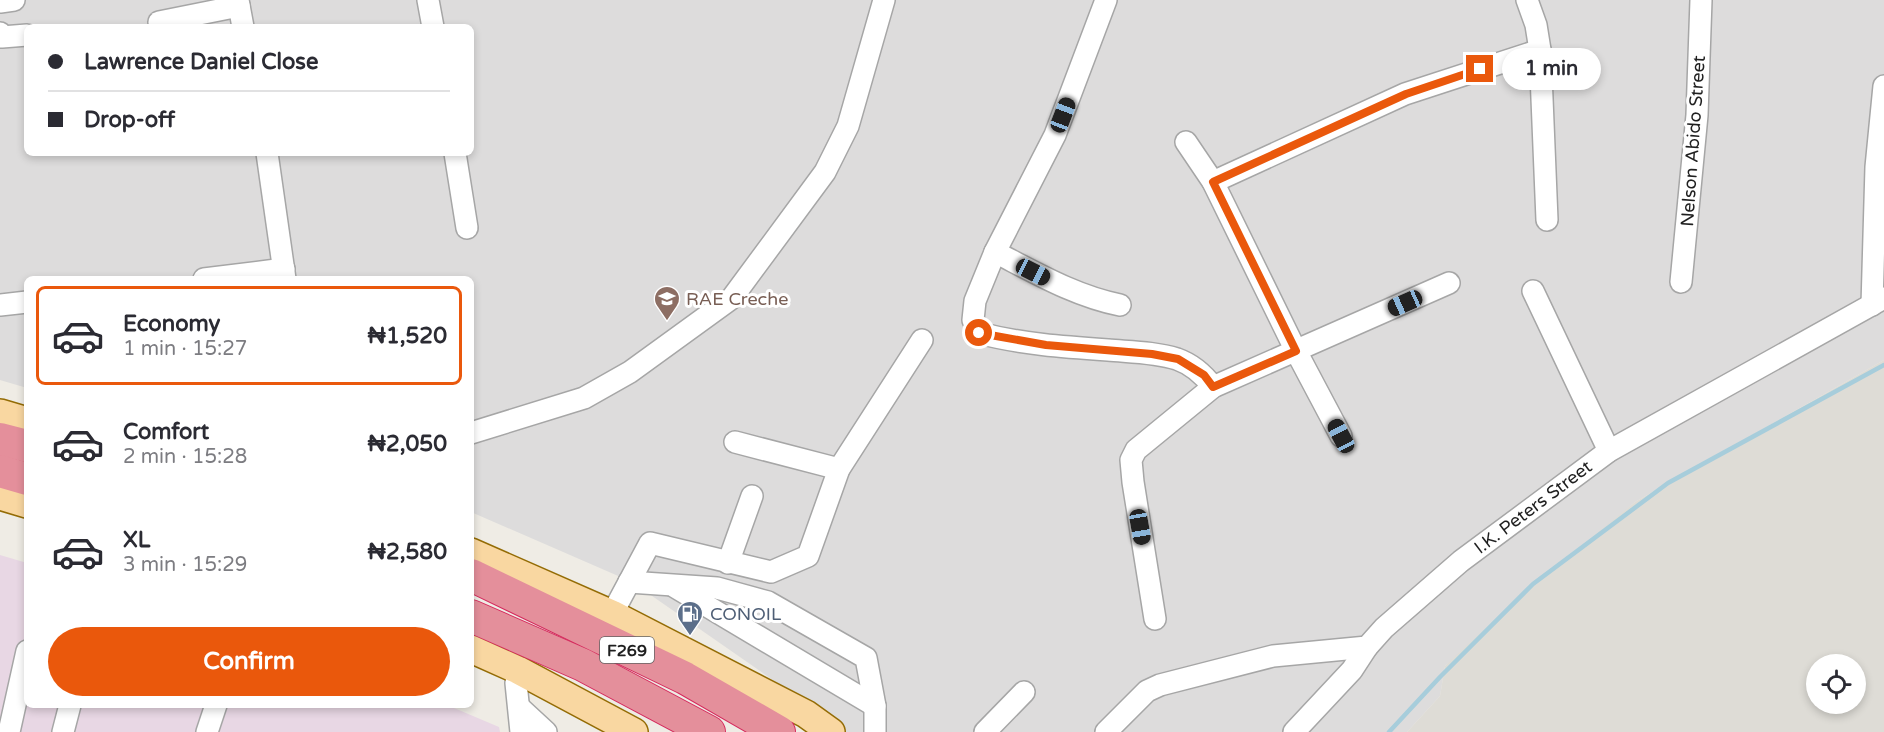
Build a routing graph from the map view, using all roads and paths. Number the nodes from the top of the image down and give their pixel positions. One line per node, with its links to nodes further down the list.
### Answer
1 (14, 0): 7 (street)
2 (428, 0): 11 (street)
3 (884, 0): 37 (street)
4 (1106, 0): 22 (street)
5 (1527, 0): 14 (street)
6 (1701, 0): 25 (street, Nelson Abido Street)
7 (0, 2)
8 (238, 3): 9 (street); 10 (street)
9 (159, 22)
10 (242, 24)
11 (433, 24)
12 (0, 33): 13 (street)
13 (24, 36)
14 (1540, 50): 19 (street); 20 (street)
15 (1884, 86): 29 (street)
16 (1186, 142): 19 (street)
17 (267, 156): 23 (street)
18 (455, 156): 21 (street)
19 (1213, 182): 33 (street)
20 (1547, 220)
21 (467, 228)
22 (995, 252): 31 (street); 34 (street)
23 (285, 274): 24 (street)
24 (253, 276)
25 (1681, 282)
26 (1449, 283): 33 (street)
27 (1533, 291): 42 (street)
28 (24, 302): 30 (street)
29 (1878, 302): 42 (street, I.K. Peters Street)
30 (0, 305)
31 (1120, 305)
32 (922, 340): 43 (street)
33 (1296, 351): 34 (street); 38 (street)
34 (1213, 387): 56 (street)
35 (0, 413): 36 (main road)
36 (24, 420)
37 (474, 432)
38 (1341, 436)
39 (0, 439): 41 (highway)
40 (735, 442): 43 (street)
41 (24, 445)
42 (1609, 451): 57 (street, I.K. Peters Street)
43 (839, 469): 50 (street)
44 (0, 471): 45 (highway)
45 (24, 478)
46 (0, 496): 48 (main road)
47 (752, 496): 50 (street)
48 (24, 503)
49 (474, 553): 54 (main road)
50 (728, 562): 52 (street)
51 (474, 576): 73 (highway, F269)
52 (629, 582): 53 (street); 54 (street)
53 (672, 585): 62 (street); 62 (street)
54 (612, 614): 74 (main road)
55 (474, 617): 72 (highway, F269)
56 (1155, 619)
57 (1366, 647): 77 (street); 78 (street, I.K. Peters Street)
58 (474, 650): 60 (main road)
59 (24, 664): 66 (street)
60 (518, 670): 65 (street); 71 (main road)
61 (1024, 692): 76 (street)
62 (875, 706): 75 (street)
63 (69, 708): 67 (street)
64 (215, 708): 68 (street)
65 (520, 708): 69 (street); 70 (street)
66 (9, 732)
67 (63, 732)
68 (207, 732)
69 (521, 732)
70 (546, 732)
71 (634, 732)
72 (709, 732)
73 (779, 732)
74 (831, 732)
75 (875, 732)
76 (985, 732)
77 (1106, 732)
78 (1294, 732)

